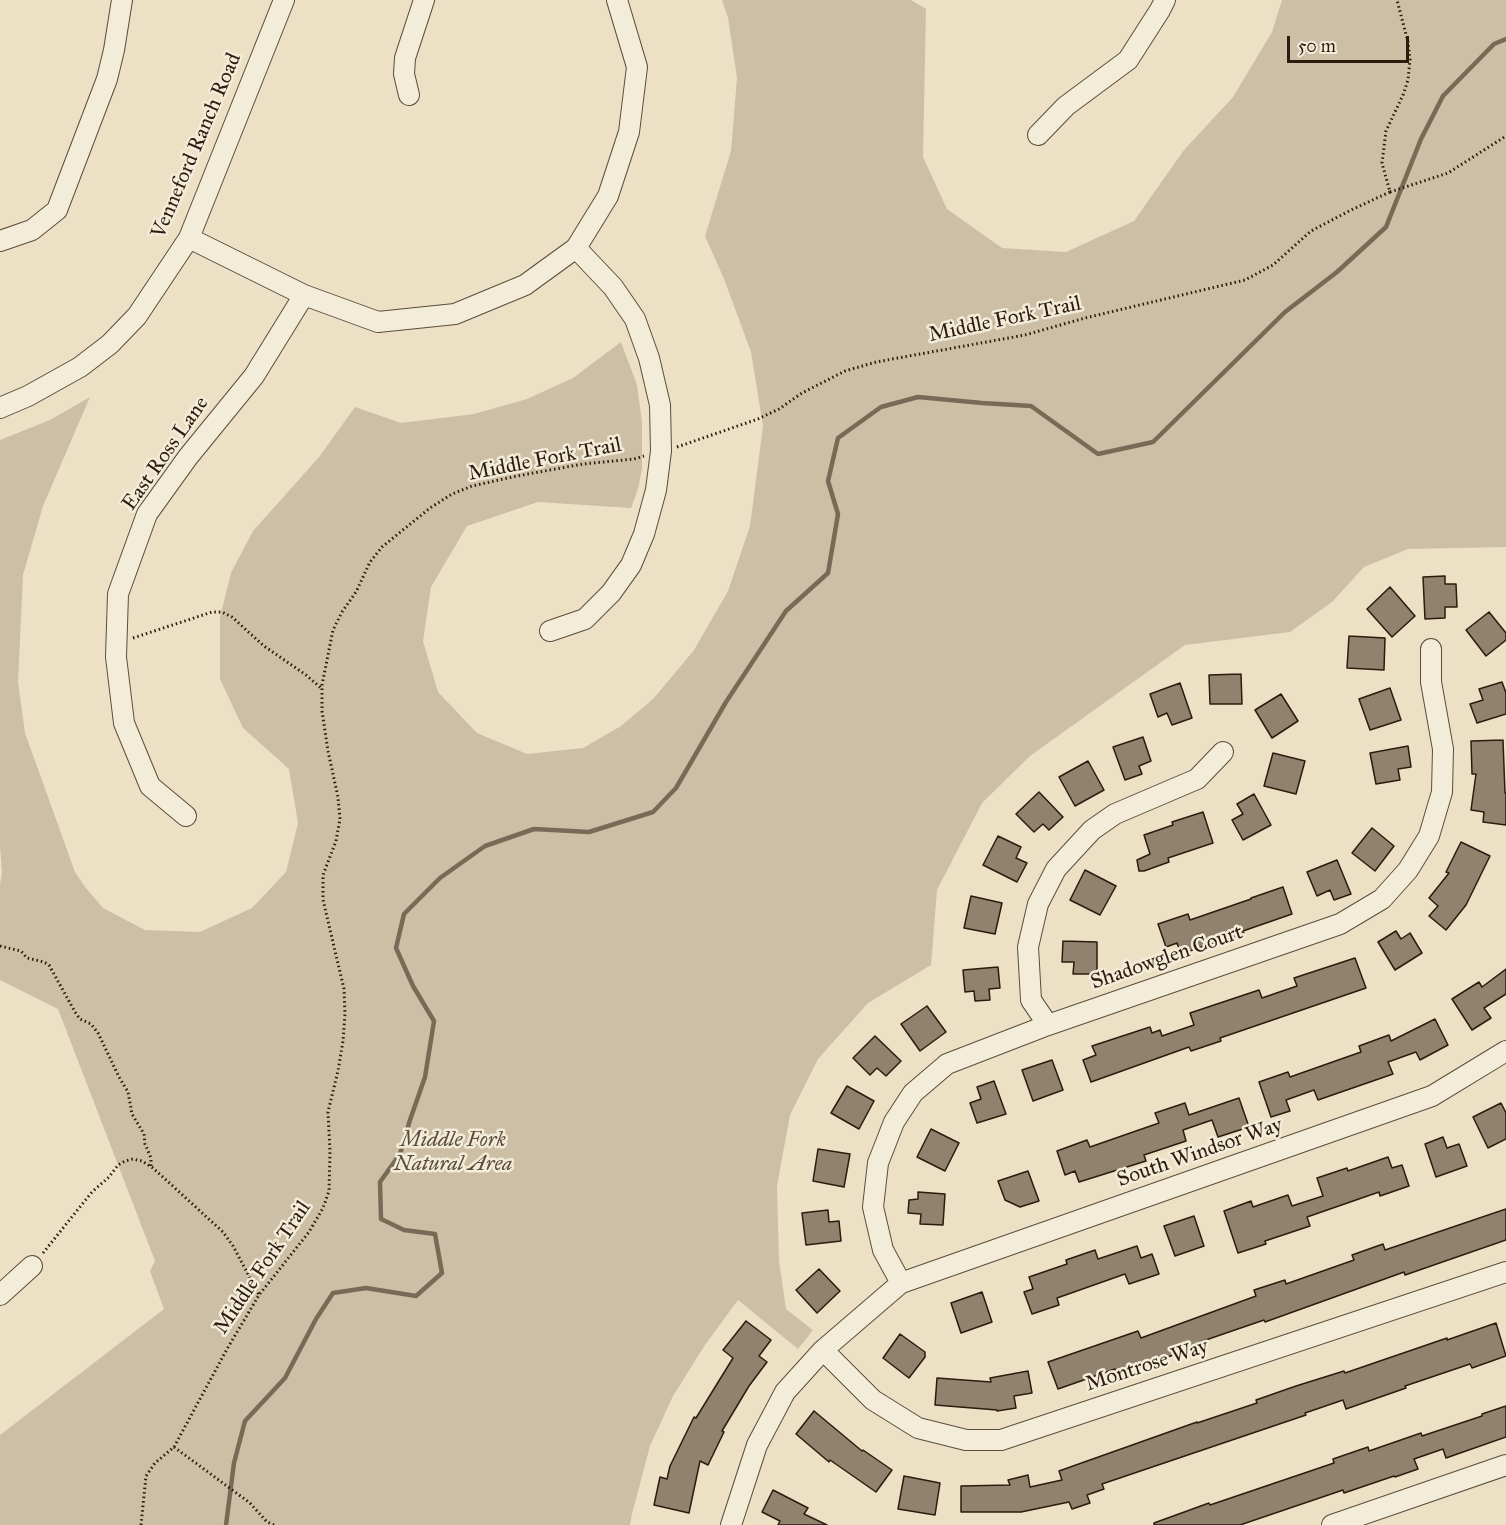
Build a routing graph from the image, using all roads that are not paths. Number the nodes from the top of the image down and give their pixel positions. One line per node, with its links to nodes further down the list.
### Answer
1 (122, 0): 9 (street)
2 (284, 0): 8 (street, Venneford Ranch Road)
3 (424, 0): 6 (street)
4 (617, 0): 10 (street)
5 (1165, 0): 7 (street)
6 (409, 95)
7 (1038, 135)
8 (189, 238): 11 (street); 12 (street, Venneford Ranch Road)
9 (0, 241)
10 (576, 248): 11 (street); 13 (street)
11 (304, 296): 16 (street, East Ross Lane)
12 (0, 408)
13 (550, 630)
14 (1431, 649): 17 (street, Shadowglen Court)
15 (1223, 752): 17 (street)
16 (186, 816)
17 (1048, 1025): 21 (street, Shadowglen Court)
18 (1506, 1051): 21 (street, South Windsor Way)
19 (32, 1266): 22 (street)
20 (1506, 1272): 23 (street, Montrose Way)
21 (901, 1283): 23 (street)
22 (0, 1295)
23 (823, 1350): 25 (street)
24 (1506, 1465): 26 (street)
25 (731, 1525)
26 (1332, 1525)

